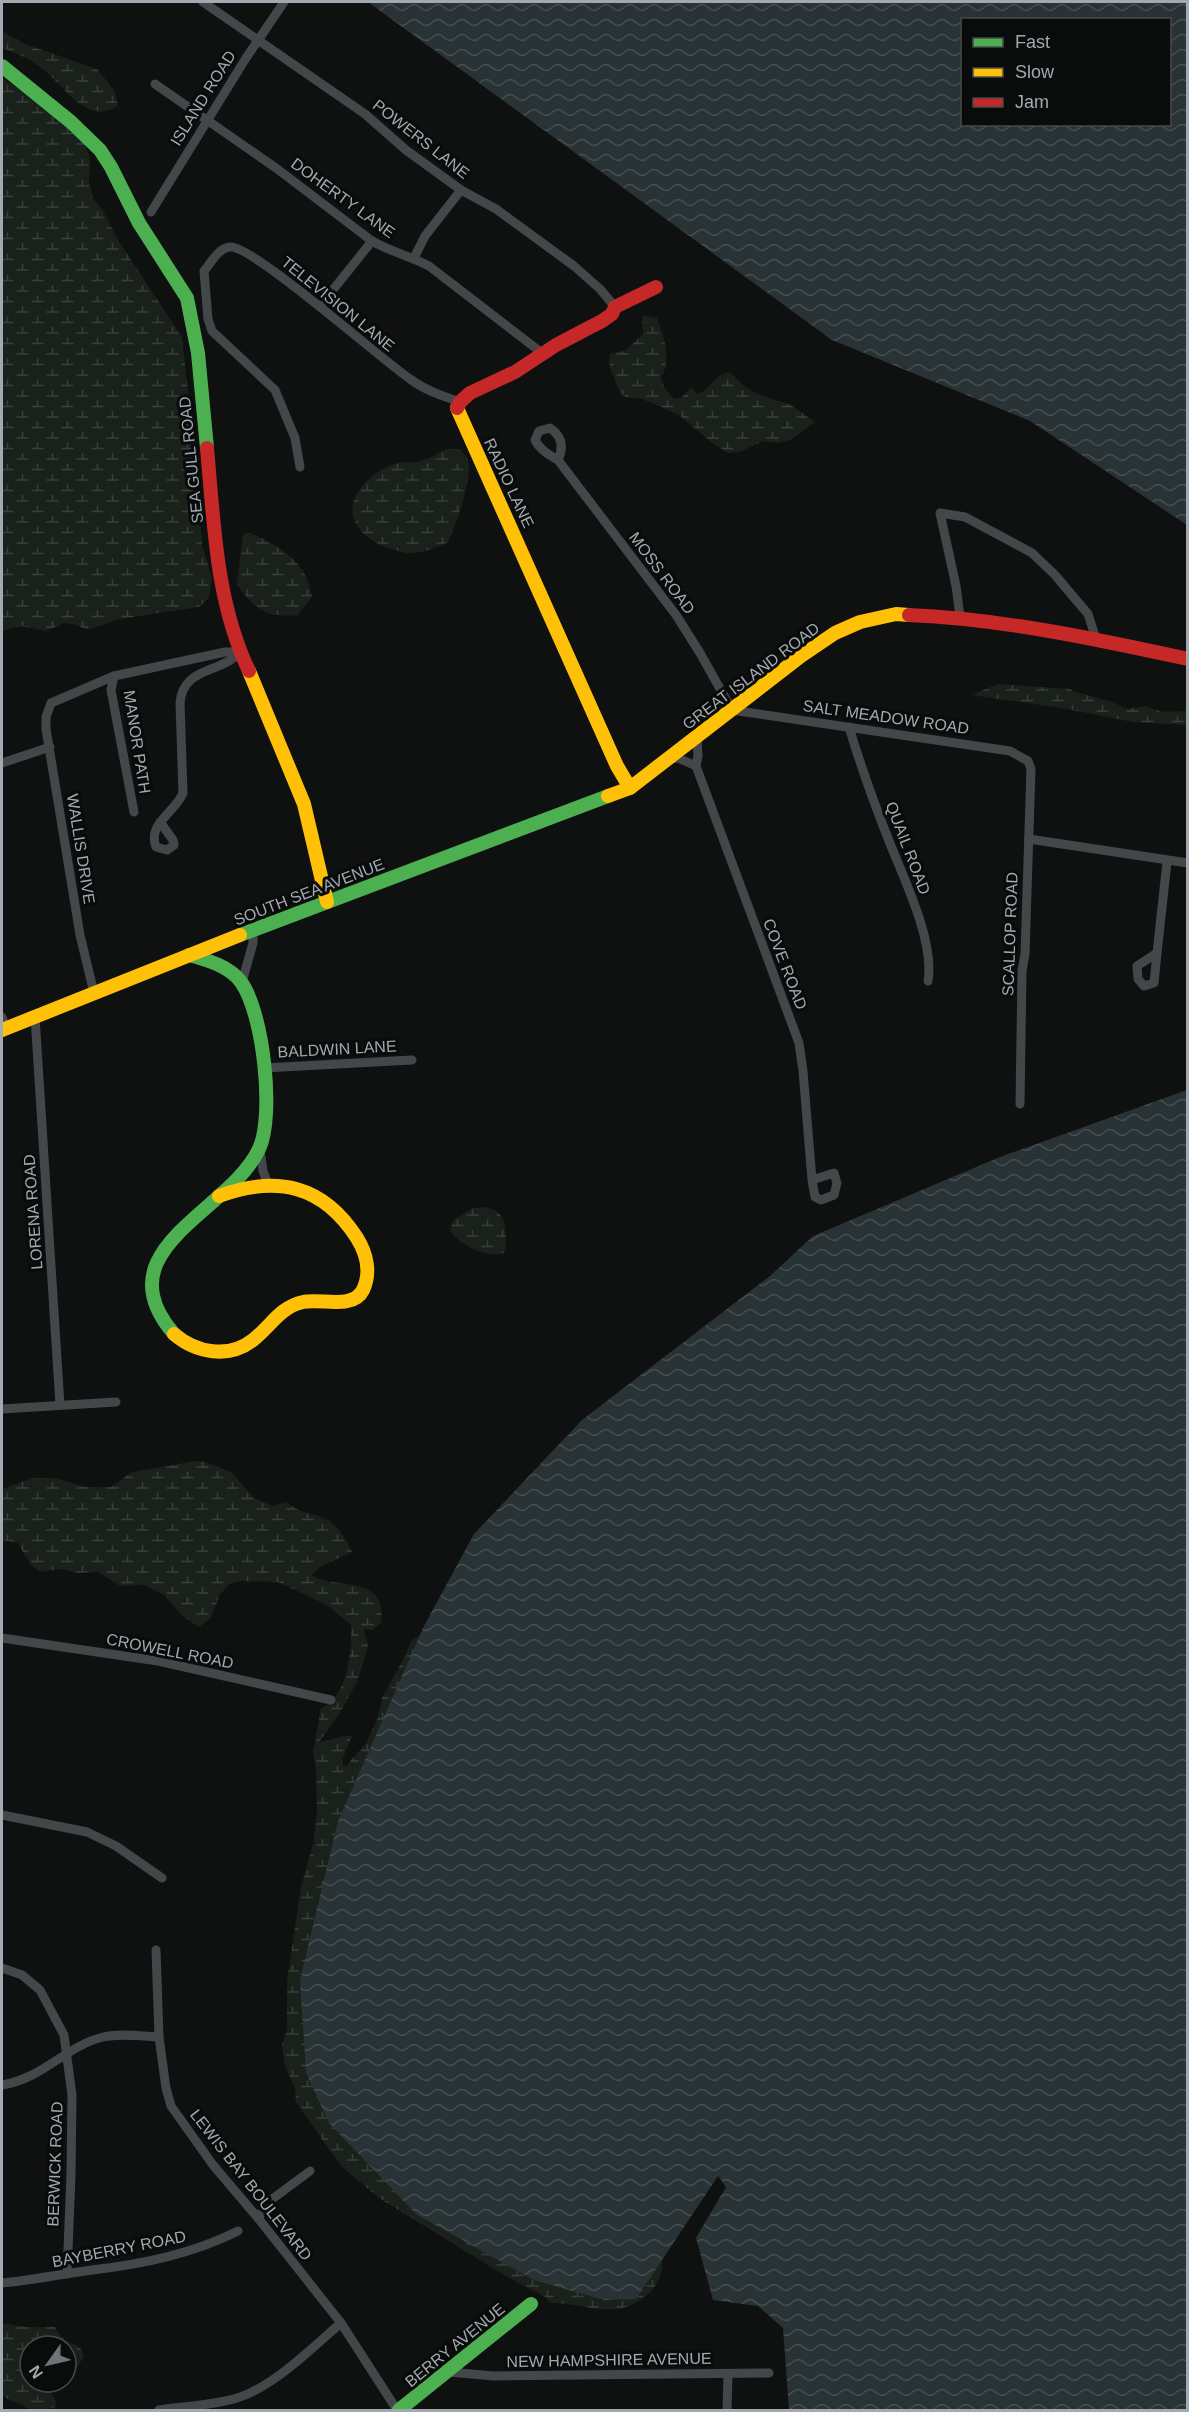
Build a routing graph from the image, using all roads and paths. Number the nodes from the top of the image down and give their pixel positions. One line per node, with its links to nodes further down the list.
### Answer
1 (203, 2): 3 (street, POWERS LANE)
2 (284, 2): 3 (street, ISLAND ROAD)
3 (258, 41): 6 (street, ISLAND ROAD); 7 (street, POWERS LANE)
4 (2, 66): 20 (street, SEA GULL ROAD)
5 (155, 84): 6 (street, DOHERTY LANE)
6 (207, 121): 8 (street, ISLAND ROAD); 9 (street, DOHERTY LANE)
7 (461, 190): 10 (street); 13 (street, POWERS LANE)
8 (151, 212)
9 (372, 241): 10 (street, DOHERTY LANE); 12 (street)
10 (414, 258): 14 (street, DOHERTY LANE)
11 (656, 287): 13 (street)
12 (320, 306): 15 (street, TELEVISION LANE); 17 (street, TELEVISION LANE)
13 (615, 307): 14 (street)
14 (542, 353): 15 (street)
15 (460, 402): 31 (street, RADIO LANE)
16 (558, 460): 23 (street, MOSS ROAD)
17 (300, 467)
18 (960, 618): 19 (street, GREAT ISLAND ROAD); 19 (street); 23 (street, GREAT ISLAND ROAD)
19 (1096, 639): 21 (street, GREAT ISLAND ROAD)
20 (240, 652): 22 (street); 33 (street); 37 (street, SEA GULL ROAD)
21 (1188, 659)
22 (114, 676): 26 (street, WALLIS DRIVE); 32 (street, MANOR PATH)
23 (732, 710): 24 (street, SALT MEADOW ROAD); 25 (street, GREAT ISLAND ROAD)
24 (849, 727): 30 (street, SALT MEADOW ROAD); 41 (street, QUAIL ROAD)
25 (697, 738): 27 (street, GREAT ISLAND ROAD); 29 (street, COVE ROAD)
26 (50, 747): 28 (street); 43 (street, WALLIS DRIVE)
27 (670, 759): 29 (street); 31 (street, GREAT ISLAND ROAD)
28 (2, 764)
29 (696, 766): 50 (street, COVE ROAD)
30 (1030, 766): 34 (street, SCALLOP ROAD)
31 (630, 788): 37 (street, SOUTH SEA AVENUE)
32 (134, 812)
33 (160, 822)
34 (1029, 839): 35 (street); 48 (street, SCALLOP ROAD)
35 (1167, 862): 36 (street); 39 (street)
36 (1188, 864)
37 (327, 902): 38 (street, SOUTH SEA AVENUE)
38 (253, 930): 40 (street, SOUTH SEA AVENUE); 42 (street)
39 (1156, 953)
40 (189, 955): 42 (street); 43 (street, SOUTH SEA AVENUE)
41 (928, 981)
42 (242, 982): 47 (street)
43 (93, 993): 44 (street, SOUTH SEA AVENUE)
44 (35, 1017): 45 (street, SOUTH SEA AVENUE); 54 (street, LORENA ROAD)
45 (3, 1025)
46 (412, 1060): 47 (street, BALDWIN LANE)
47 (264, 1068): 49 (street)
48 (1020, 1104)
49 (260, 1149): 51 (street); 52 (street)
50 (812, 1180)
51 (268, 1184): 52 (street); 52 (street)
52 (219, 1196)
53 (116, 1402): 54 (street)
54 (60, 1405): 55 (street)
55 (2, 1409)
56 (2, 1638): 57 (street, CROWELL ROAD)
57 (332, 1700)
58 (2, 1815): 59 (street)
59 (162, 1878)
60 (156, 1950): 62 (street, LEWIS BAY BOULEVARD)
61 (2, 1968): 63 (street, BERWICK ROAD)
62 (159, 2037): 63 (street); 66 (street, LEWIS BAY BOULEVARD)
63 (66, 2055): 64 (street); 68 (street, BERWICK ROAD)
64 (2, 2085)
65 (310, 2171): 66 (street)
66 (258, 2218): 71 (street, LEWIS BAY BOULEVARD)
67 (238, 2231): 68 (street, BAYBERRY ROAD)
68 (67, 2274): 69 (street, BAYBERRY ROAD)
69 (2, 2283)
70 (531, 2304): 72 (street, BERRY AVENUE)
71 (341, 2323): 75 (street); 76 (street, LEWIS BAY BOULEVARD)
72 (449, 2372): 74 (street, NEW HAMPSHIRE AVENUE); 76 (street, BERRY AVENUE)
73 (769, 2373): 74 (street, NEW HAMPSHIRE AVENUE)
74 (728, 2374): 77 (street)
75 (159, 2410)
76 (398, 2410)
77 (727, 2410)

